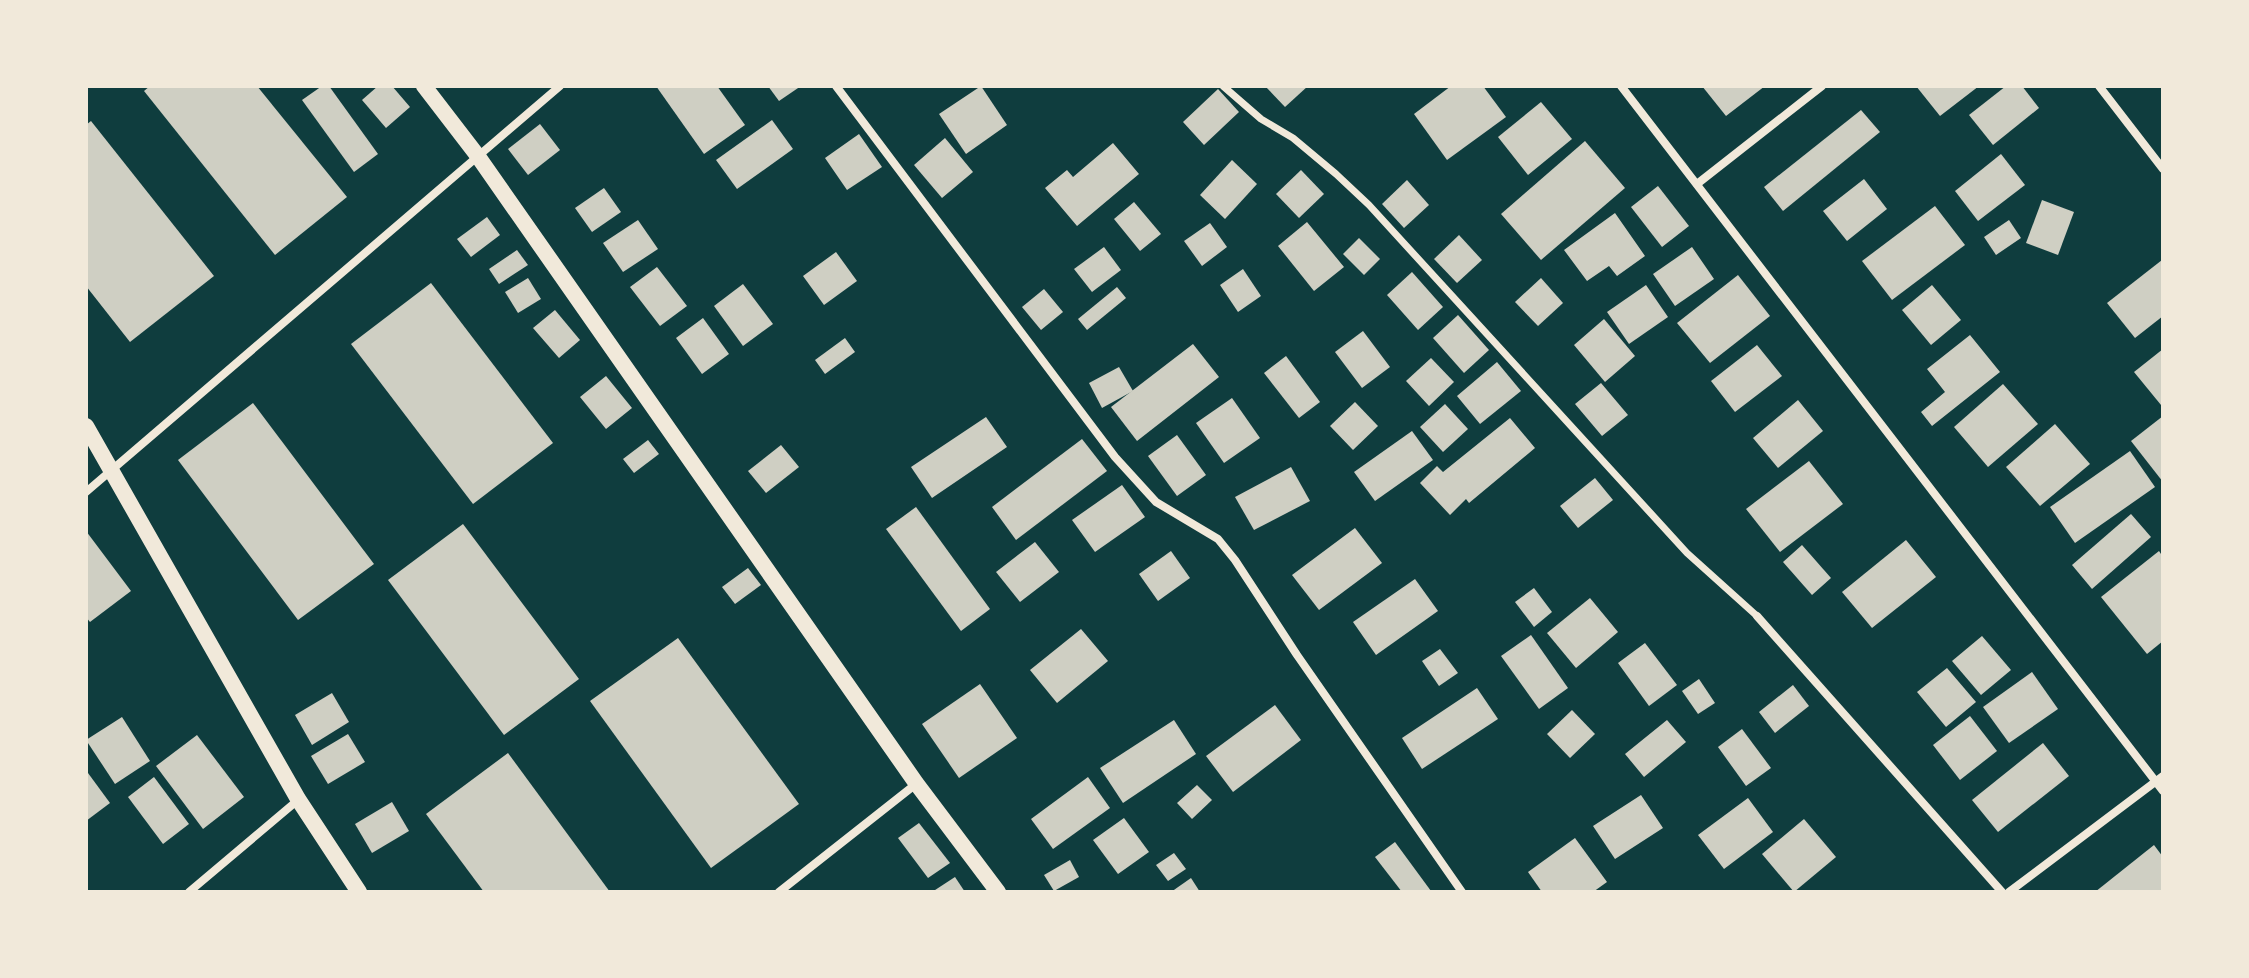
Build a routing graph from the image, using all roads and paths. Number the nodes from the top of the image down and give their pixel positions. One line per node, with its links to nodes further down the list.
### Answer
1 (424, 86): 8 (main road)
2 (560, 86): 8 (street)
3 (836, 86): 23 (street)
4 (1223, 86): 14 (street)
5 (1621, 86): 10 (street)
6 (1822, 86): 10 (street)
7 (2099, 86): 9 (street)
8 (477, 155): 12 (street); 16 (main road)
9 (2163, 169)
10 (1697, 184): 15 (street)
11 (86, 426): 12 (main road)
12 (111, 471): 13 (street); 18 (main road)
13 (86, 492)
14 (1757, 616): 24 (street)
15 (2159, 779): 17 (street); 25 (street)
16 (916, 783): 21 (street); 22 (main road)
17 (2163, 791)
18 (298, 799): 19 (street); 20 (main road)
19 (189, 892)
20 (359, 892)
21 (779, 892)
22 (998, 892)
23 (1462, 892)
24 (2002, 892)
25 (2009, 892)

